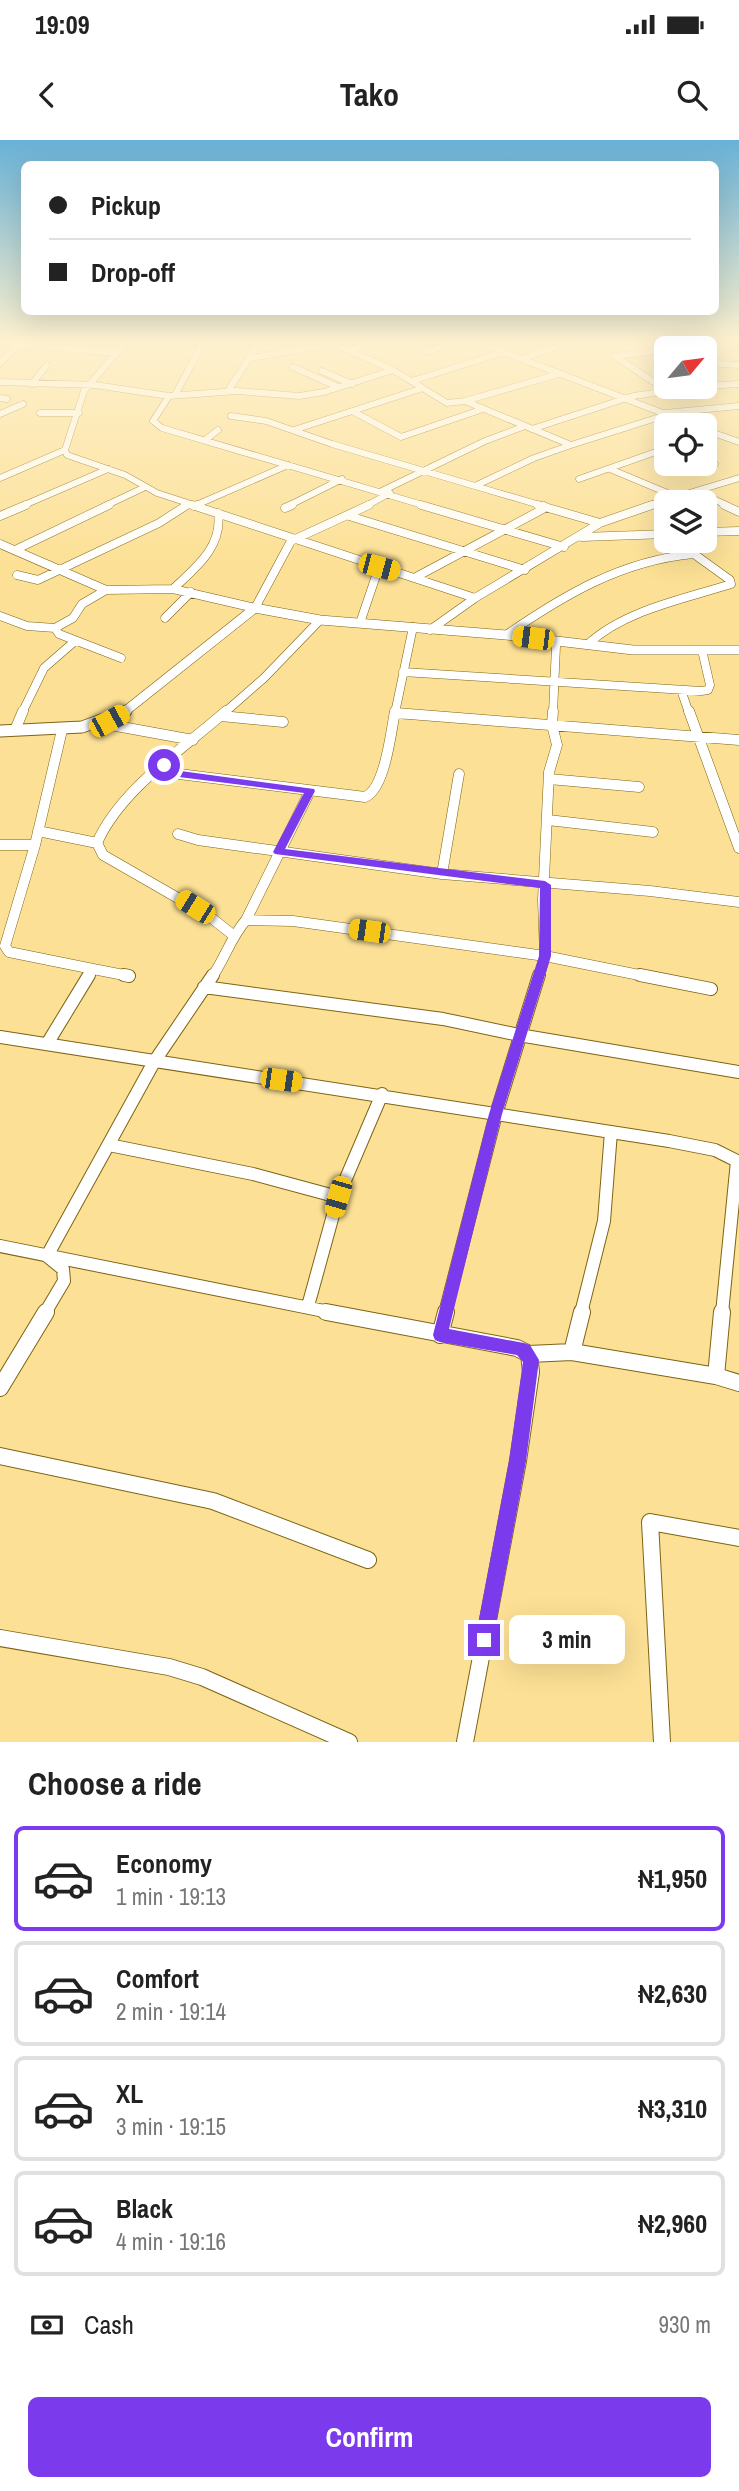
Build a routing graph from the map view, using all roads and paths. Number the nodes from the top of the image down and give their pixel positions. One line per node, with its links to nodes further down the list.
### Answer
1 (77, 418): 17 (street)
2 (155, 418): 14 (street)
3 (243, 418): 12 (street)
4 (335, 418): 12 (street)
5 (365, 418): 6 (street)
6 (459, 418)
7 (504, 418): 10 (street)
8 (558, 418): 10 (street)
9 (653, 418): 16 (street)
10 (528, 427): 16 (street); 22 (street)
11 (218, 430): 14 (street)
12 (294, 430): 22 (street)
13 (717, 435): 15 (street)
14 (205, 440): 19 (street)
15 (739, 442)
16 (572, 445): 28 (street)
17 (65, 450): 20 (street); 23 (street)
18 (654, 454): 21 (street)
19 (288, 465): 25 (street); 33 (street)
20 (108, 469): 27 (street); 39 (street)
21 (610, 469): 26 (street); 29 (street)
22 (424, 471): 28 (street); 31 (street)
23 (0, 478)
24 (739, 478): 30 (street)
25 (342, 479): 31 (street); 36 (street)
26 (579, 479)
27 (141, 486): 33 (street); 51 (street)
28 (475, 486): 35 (street)
29 (660, 490)
30 (700, 490)
31 (386, 492): 40 (street); 42 (street)
32 (717, 501): 37 (street)
33 (191, 505): 38 (street); 55 (street)
34 (654, 505): 41 (street)
35 (544, 506): 41 (street); 42 (street)
36 (285, 508)
37 (739, 512)
38 (218, 513): 48 (street); 59 (street)
39 (0, 516)
40 (349, 516): 48 (street); 52 (street)
41 (600, 523): 47 (street)
42 (507, 528): 50 (street); 52 (street)
43 (735, 531): 44 (street); 46 (street)
44 (717, 532)
45 (654, 534): 47 (street)
46 (739, 536)
47 (580, 537): 50 (street)
48 (296, 539): 54 (street); 63 (street)
49 (0, 544): 51 (street)
50 (564, 547): 56 (street)
51 (15, 550): 55 (street)
52 (465, 551): 56 (street); 58 (street)
53 (693, 554): 71 (street); 74 (street)
54 (379, 567): 58 (street); 67 (street)
55 (61, 568): 57 (street); 60 (street)
56 (525, 570): 62 (street)
57 (17, 575)
58 (416, 577): 62 (street)
59 (173, 589): 60 (street); 61 (street)
60 (106, 590): 69 (street)
61 (191, 592): 63 (street); 65 (street)
62 (475, 598): 70 (street)
63 (255, 608): 66 (street); 84 (street)
64 (0, 616): 69 (street)
65 (165, 618)
66 (320, 620): 67 (street); 82 (street)
67 (360, 623): 68 (street)
68 (412, 627): 70 (street); 78 (street)
69 (55, 628): 72 (street)
70 (430, 629): 71 (street)
71 (506, 635): 73 (street)
72 (75, 641): 77 (street); 86 (street)
73 (559, 642): 74 (street); 79 (street)
74 (588, 644): 75 (street)
75 (702, 650): 76 (street); 80 (street)
76 (739, 650)
77 (121, 658)
78 (403, 672): 79 (street); 81 (street)
79 (552, 681): 80 (street); 85 (street)
80 (681, 690): 89 (street)
81 (396, 713): 85 (street); 96 (street)
82 (221, 716): 83 (street); 90 (street)
83 (282, 722)
84 (100, 723): 87 (street); 90 (street)
85 (552, 725): 89 (street); 94 (street)
86 (15, 730): 87 (street); 88 (street)
87 (62, 730): 98 (street)
88 (0, 731)
89 (697, 738): 91 (street); 104 (street)
90 (192, 740): 92 (street)
91 (739, 740)
92 (164, 765): 96 (street); 101 (street)
93 (459, 774): 106 (street)
94 (549, 779): 95 (street); 97 (street)
95 (639, 787)
96 (310, 791): 105 (street)
97 (548, 820): 99 (street); 107 (street)
98 (38, 831): 101 (street); 103 (street)
99 (653, 832)
100 (178, 834): 105 (street)
101 (97, 843): 110 (street)
102 (0, 845): 103 (street)
103 (35, 845): 112 (street)
104 (739, 848)
105 (278, 852): 106 (street); 109 (street)
106 (442, 874): 107 (street)
107 (545, 885): 108 (street); 111 (street)
108 (739, 902)
109 (246, 919): 110 (street); 111 (street)
110 (233, 935): 114 (street)
111 (545, 956): 115 (street); 116 (street)
112 (93, 969): 113 (street); 118 (street)
113 (129, 976)
114 (204, 987): 116 (street); 119 (street)
115 (711, 989)
116 (519, 1035): 120 (street); 122 (street)
117 (0, 1037): 118 (street)
118 (47, 1044): 119 (street)
119 (154, 1062): 121 (street); 124 (street)
120 (739, 1072)
121 (382, 1094): 122 (street); 126 (street)
122 (496, 1114): 123 (street); 130 (street)
123 (611, 1132): 125 (street); 131 (street)
124 (109, 1145): 126 (street); 128 (street)
125 (738, 1162): 133 (street)
126 (338, 1197): 129 (street)
127 (0, 1246): 128 (street)
128 (47, 1256): 129 (street); 135 (street)
129 (308, 1306): 130 (street)
130 (440, 1335): 132 (street)
131 (572, 1352): 132 (street); 133 (street)
132 (529, 1354): 141 (street)
133 (716, 1377): 134 (street)
134 (739, 1383)
135 (0, 1388)
136 (0, 1456): 138 (street)
137 (739, 1538): 142 (street)
138 (369, 1560)
139 (0, 1638): 140 (street)
140 (349, 1742)
141 (466, 1742)
142 (662, 1742)

